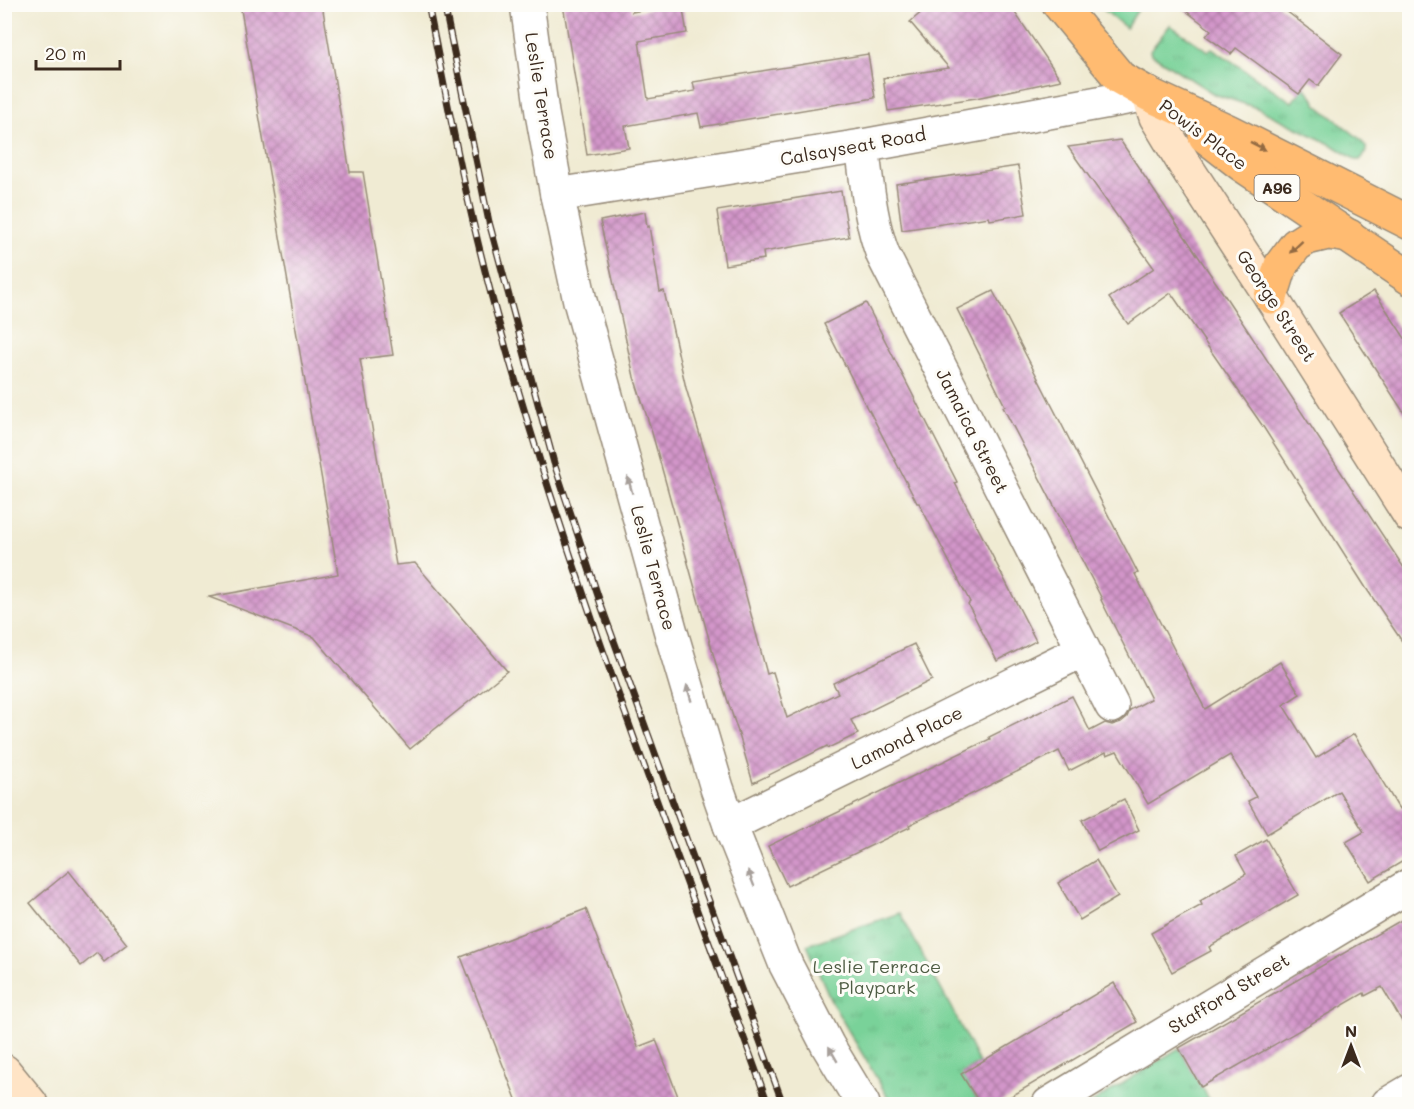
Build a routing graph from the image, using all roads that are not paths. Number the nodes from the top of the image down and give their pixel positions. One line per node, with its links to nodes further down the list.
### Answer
1 (526, 4): 5 (street, Leslie Terrace)
2 (1059, 4): 3 (main road, A96)
3 (1148, 94): 4 (street, Calsayseat Road); 6 (main road, Powis Place / A96, one-way to 6); 7 (main road, Powis Place / A96); 9 (street, George Street)
4 (862, 146): 5 (street, Calsayseat Road); 11 (street, Jamaica Street)
5 (557, 195): 13 (street, Leslie Terrace, one-way to 5)
6 (1410, 223)
7 (1349, 236): 8 (main road, Powis Place / A96); 9 (main road, one-way to 9)
8 (1410, 278)
9 (1271, 297): 10 (street, George Street)
10 (1410, 516)
11 (1083, 650): 12 (street, Jamaica Street); 13 (street, Lamond Place)
12 (1112, 706)
13 (730, 825): 18 (street, Leslie Terrace, one-way to 13)
14 (1410, 885): 19 (street, Stafford Street)
15 (4, 1071): 17 (street)
16 (1410, 1091): 20 (street)
17 (32, 1104)
18 (863, 1104)
19 (1049, 1104)
20 (1388, 1104)

